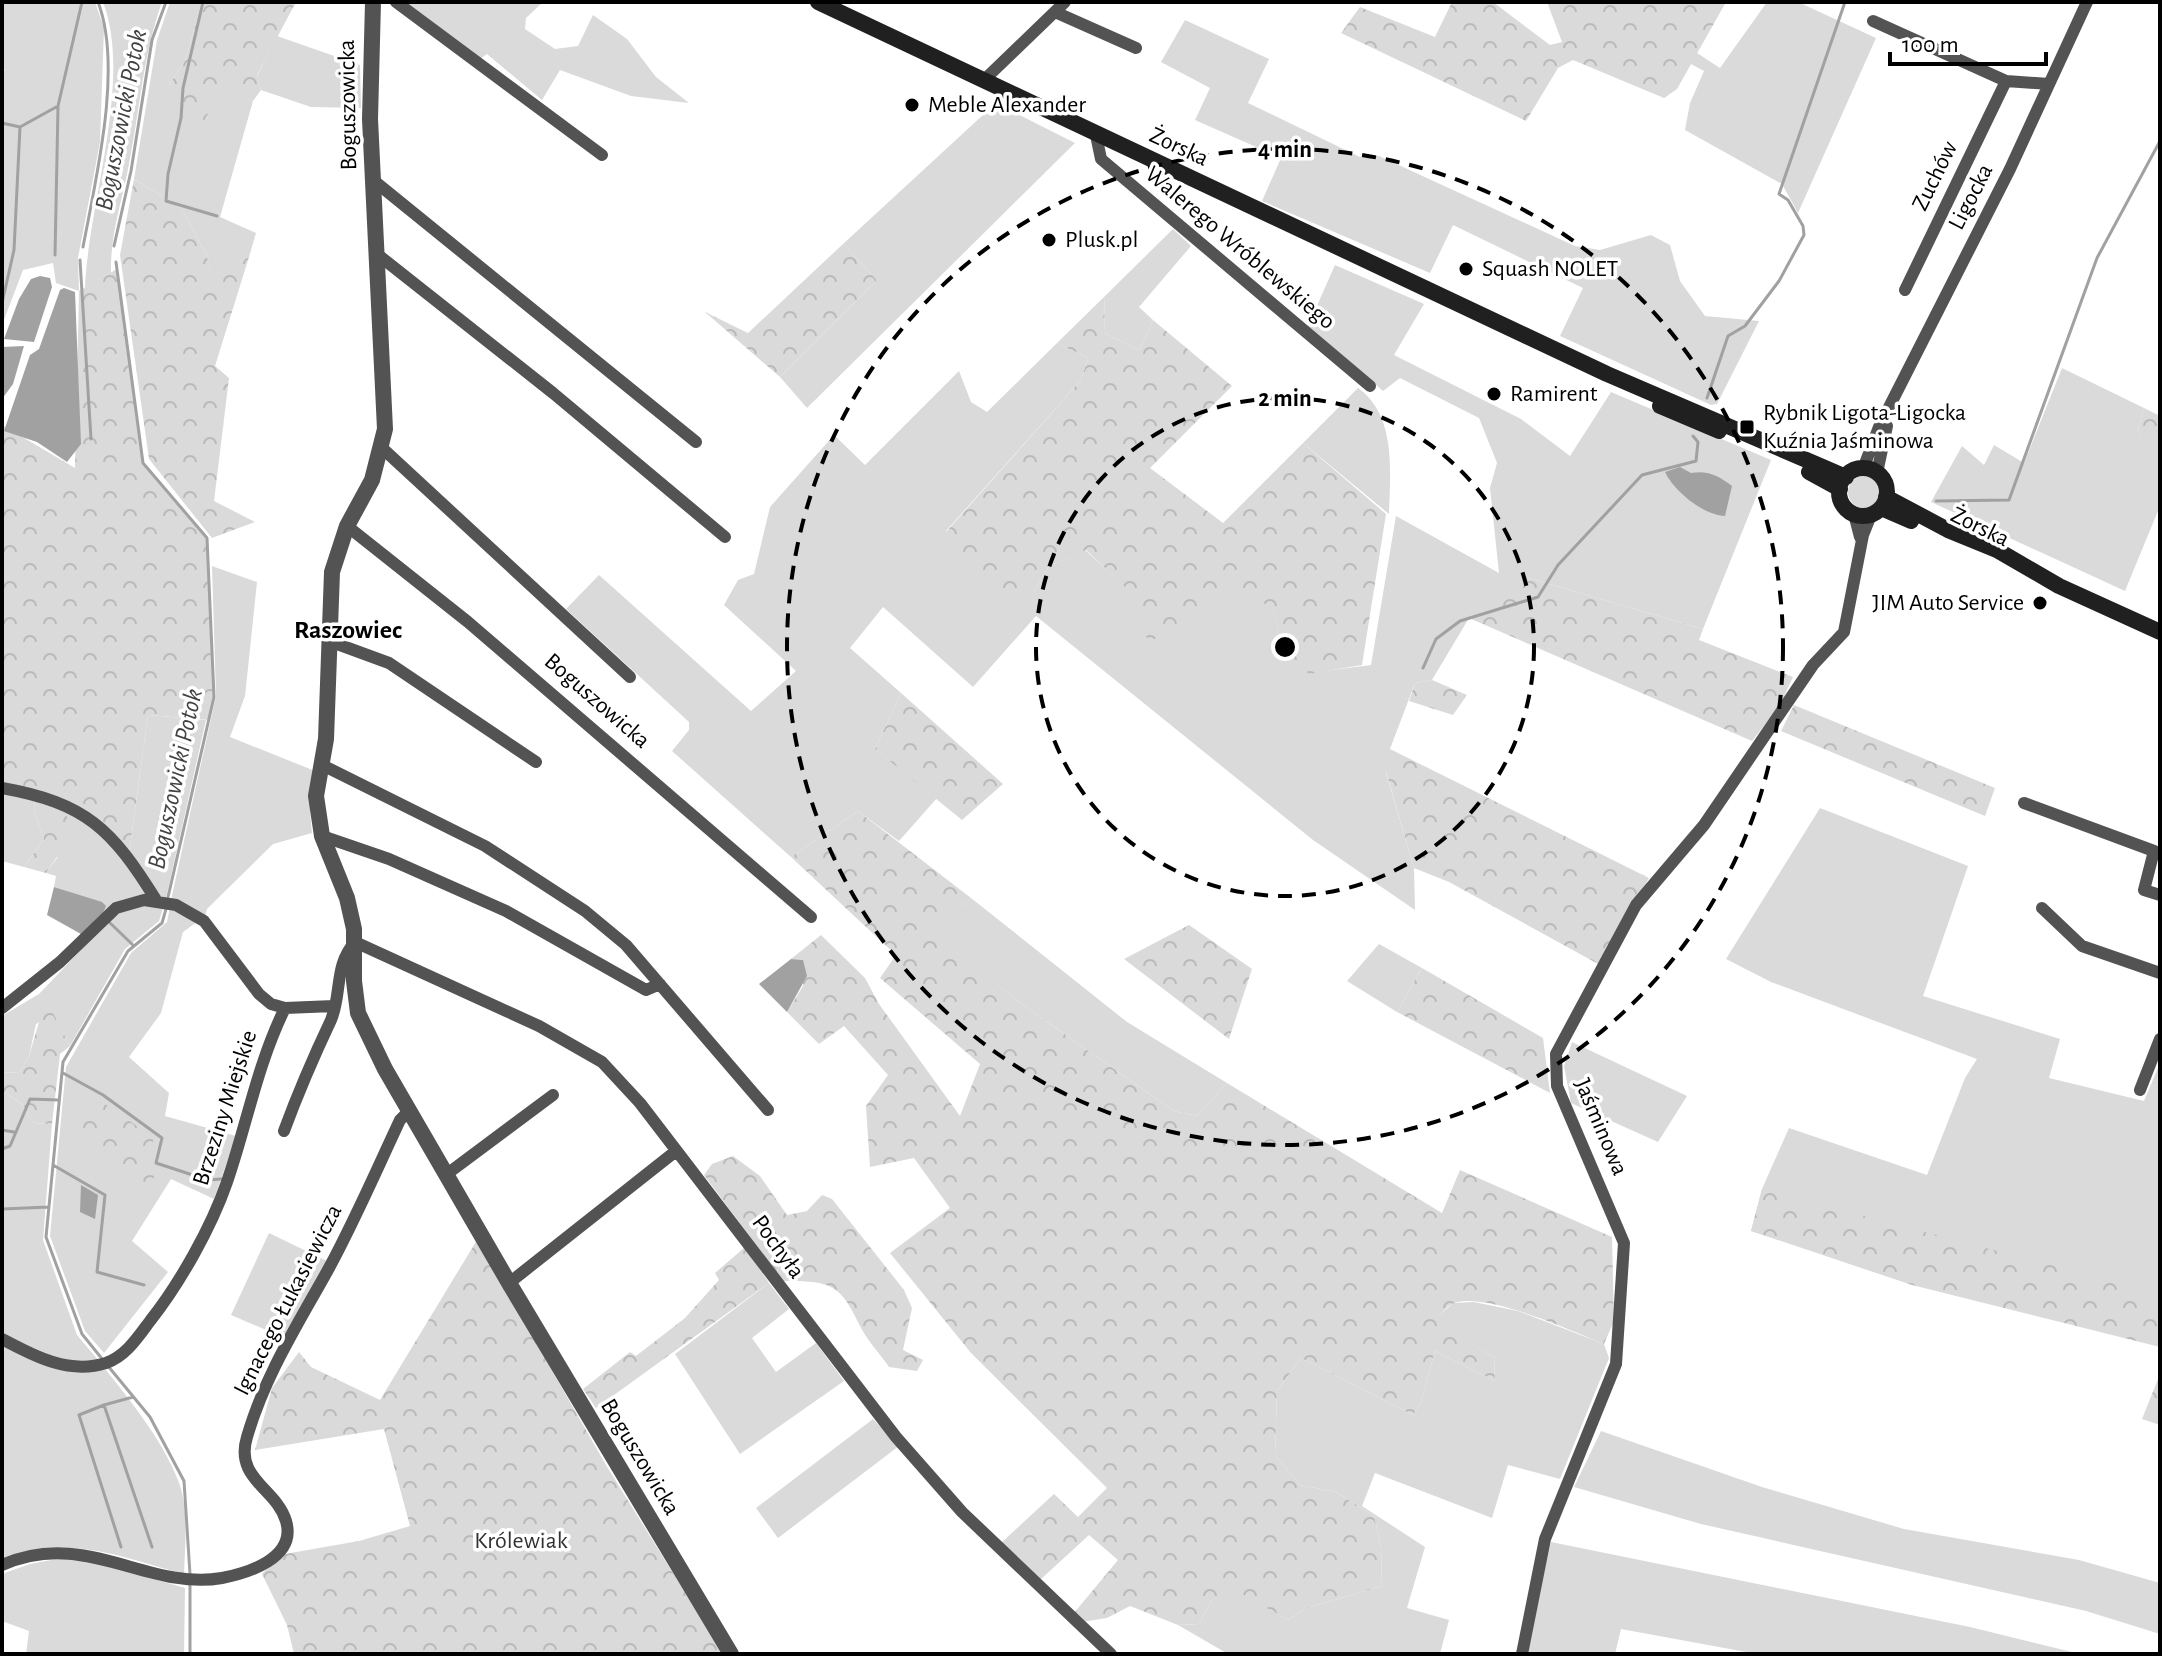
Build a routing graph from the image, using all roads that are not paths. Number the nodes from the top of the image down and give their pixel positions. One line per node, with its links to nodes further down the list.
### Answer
1 (373, 2): 14 (street, Boguszowicka)
2 (396, 2): 13 (street)
3 (818, 2): 9 (main road, Żorska)
4 (1065, 2): 6 (street)
5 (2087, 2): 11 (street, Ligocka)
6 (1055, 12): 8 (street); 9 (street)
7 (1873, 21): 10 (street)
8 (1136, 48)
9 (983, 81): 12 (main road, Żorska)
10 (2006, 81): 11 (street); 16 (street, Zuchów)
11 (2049, 84): 20 (street, Ligocka)
12 (1096, 135): 17 (street, Walerego Wróblewskiego); 21 (main road, Żorska)
13 (602, 155)
14 (373, 180): 15 (street, Boguszowicka); 18 (street)
15 (377, 254): 19 (street, Boguszowicka); 24 (street)
16 (1905, 290)
17 (1370, 386)
18 (696, 442)
19 (381, 447): 23 (street, Boguszowicka); 27 (street, Boguszowicka)
20 (1870, 471): 21 (main road); 22 (main road)
21 (1843, 483): 22 (main road)
22 (1873, 508): 25 (main road, Żorska); 56 (street, Jaśminowa)
23 (347, 526): 26 (street, Boguszowicka); 36 (street, Boguszowicka)
24 (725, 537)
25 (2160, 632)
26 (329, 641): 28 (street); 29 (street, Boguszowicka)
27 (630, 677)
28 (536, 762)
29 (322, 765): 32 (street, Boguszowicka); 39 (street)
30 (2, 788): 34 (street)
31 (2024, 803): 33 (street)
32 (322, 836): 37 (street, Boguszowicka); 39 (street)
33 (2160, 895)
34 (156, 900): 41 (street); 42 (street)
35 (2042, 908): 38 (street)
36 (811, 917)
37 (355, 942): 40 (street); 47 (street, Boguszowicka); 49 (street, Pochyła)
38 (2160, 973)
39 (660, 984): 46 (street)
40 (334, 1006): 42 (street); 48 (street)
41 (2, 1008)
42 (285, 1008): 52 (street, Brzeziny Miejskie)
43 (2160, 1039): 44 (street)
44 (2140, 1090)
45 (553, 1095): 50 (street)
46 (768, 1110)
47 (409, 1111): 50 (street, Boguszowicka); 53 (street, Ignacego Łukasiewicza)
48 (284, 1131)
49 (676, 1151): 51 (street); 55 (street, Pochyła)
50 (447, 1174): 51 (street, Boguszowicka)
51 (509, 1283): 54 (street, Boguszowicka)
52 (2, 1339)
53 (2, 1565)
54 (731, 1654)
55 (1111, 1654)
56 (1522, 1654)

